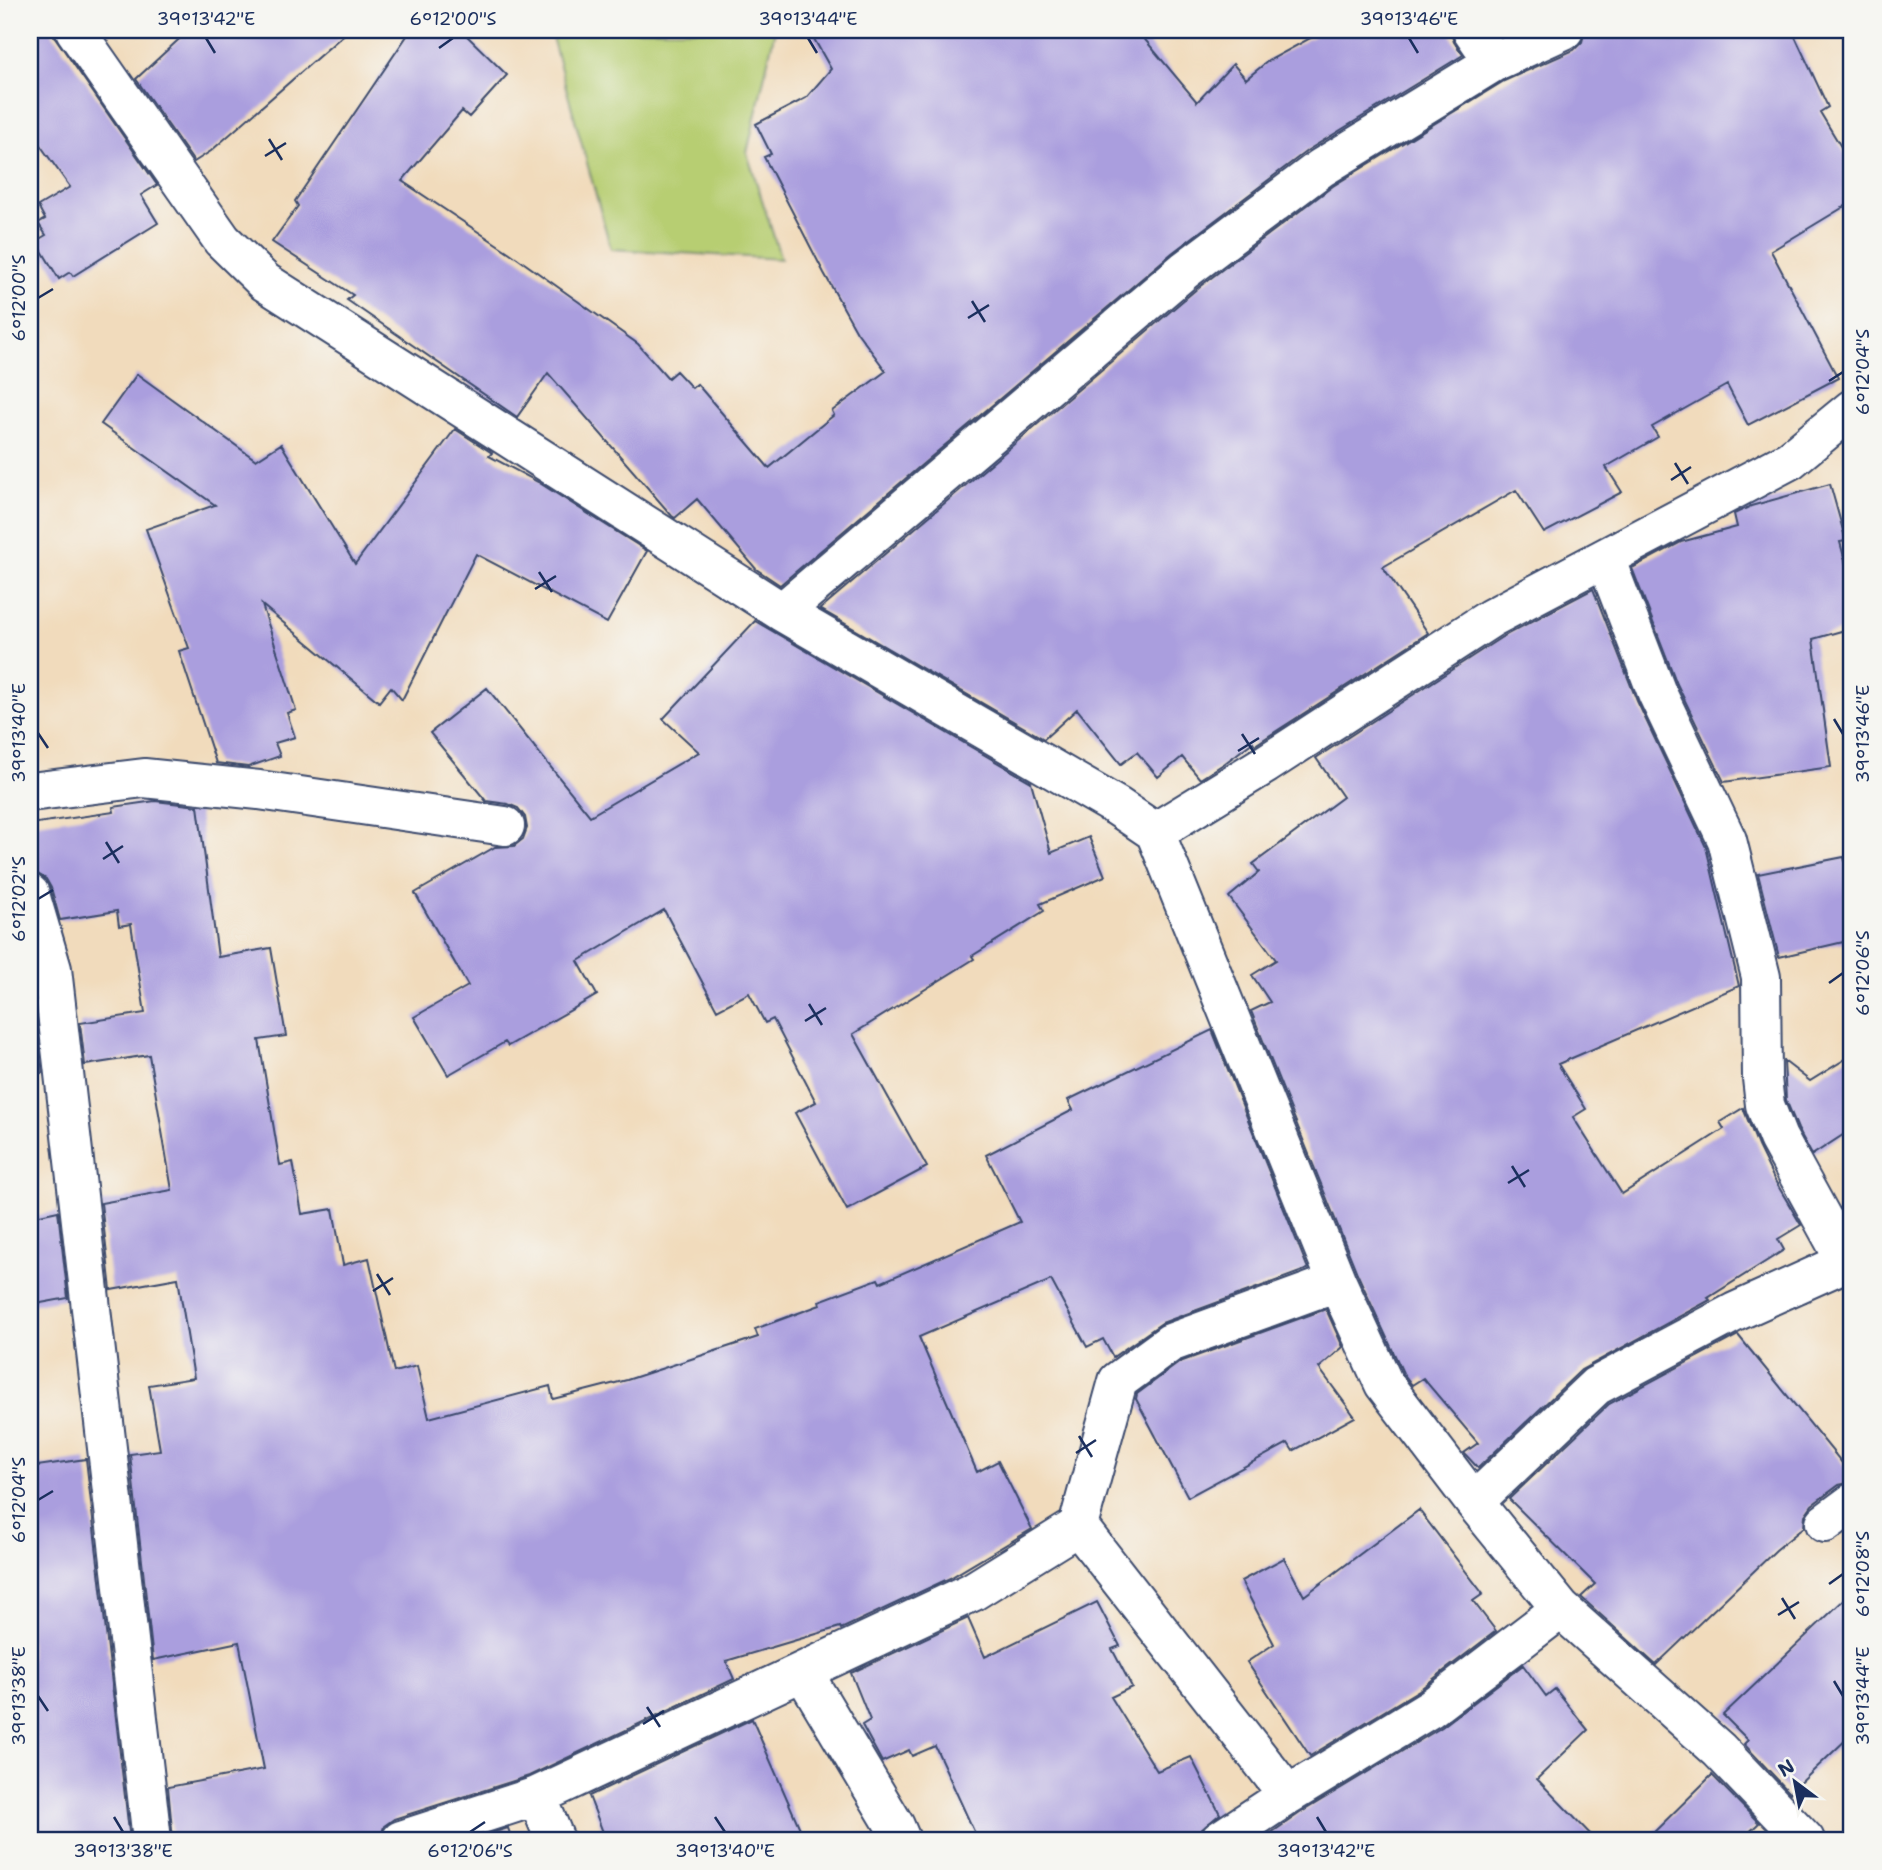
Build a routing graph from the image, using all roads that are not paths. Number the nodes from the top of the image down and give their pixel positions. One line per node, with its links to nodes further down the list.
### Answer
1 (75, 30): 7 (street)
2 (1472, 30): 4 (street)
3 (1564, 30): 4 (street)
4 (1494, 62): 7 (street)
5 (1852, 410): 6 (street)
6 (1605, 558): 10 (street); 12 (street)
7 (782, 612): 10 (street)
8 (30, 792): 9 (street)
9 (505, 826)
10 (1155, 832): 13 (street)
11 (30, 894): 20 (street)
12 (1850, 1263): 14 (street)
13 (1337, 1282): 14 (street); 15 (street)
14 (1474, 1502): 16 (street)
15 (1078, 1526): 17 (street); 18 (street)
16 (1562, 1609): 18 (street); 25 (street)
17 (803, 1672): 19 (street); 23 (street)
18 (1288, 1795): 24 (street)
19 (537, 1796): 21 (street); 22 (street)
20 (152, 1840)
21 (401, 1840)
22 (555, 1840)
23 (901, 1840)
24 (1220, 1840)
25 (1805, 1840)

